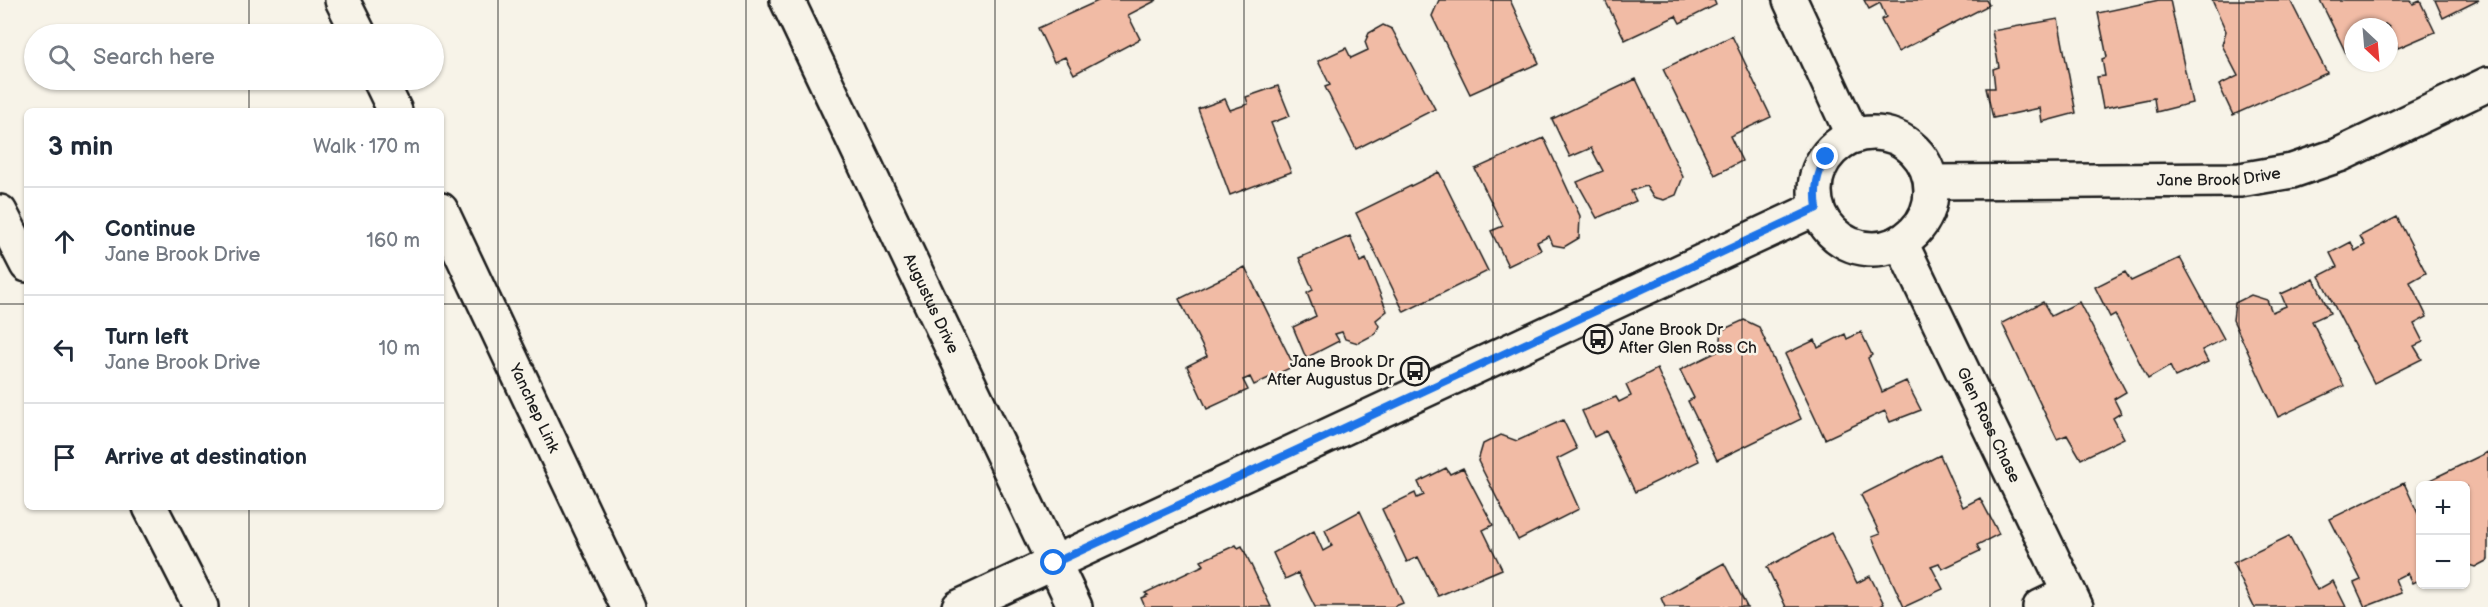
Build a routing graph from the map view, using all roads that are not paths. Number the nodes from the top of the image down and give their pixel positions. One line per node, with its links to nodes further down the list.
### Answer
1 (342, 0): 4 (street)
2 (787, 0): 16 (street, Augustus Drive)
3 (1790, 0): 8 (street)
4 (354, 24)
5 (2488, 84): 9 (street, Jane Brook Drive)
6 (385, 90): 7 (street)
7 (394, 108)
8 (1853, 136): 9 (street); 10 (street)
9 (1931, 182): 13 (street)
10 (1817, 208): 13 (street); 16 (street)
11 (0, 212): 14 (street)
12 (444, 216): 19 (street, Yanchep Link)
13 (1901, 243): 17 (street, Glen Ross Chase)
14 (24, 259)
15 (152, 510): 18 (street)
16 (1054, 563): 20 (street); 21 (street, Augustus Drive)
17 (2072, 600): 22 (street)
18 (201, 607)
19 (628, 607)
20 (959, 607)
21 (1075, 607)
22 (2040, 607)

